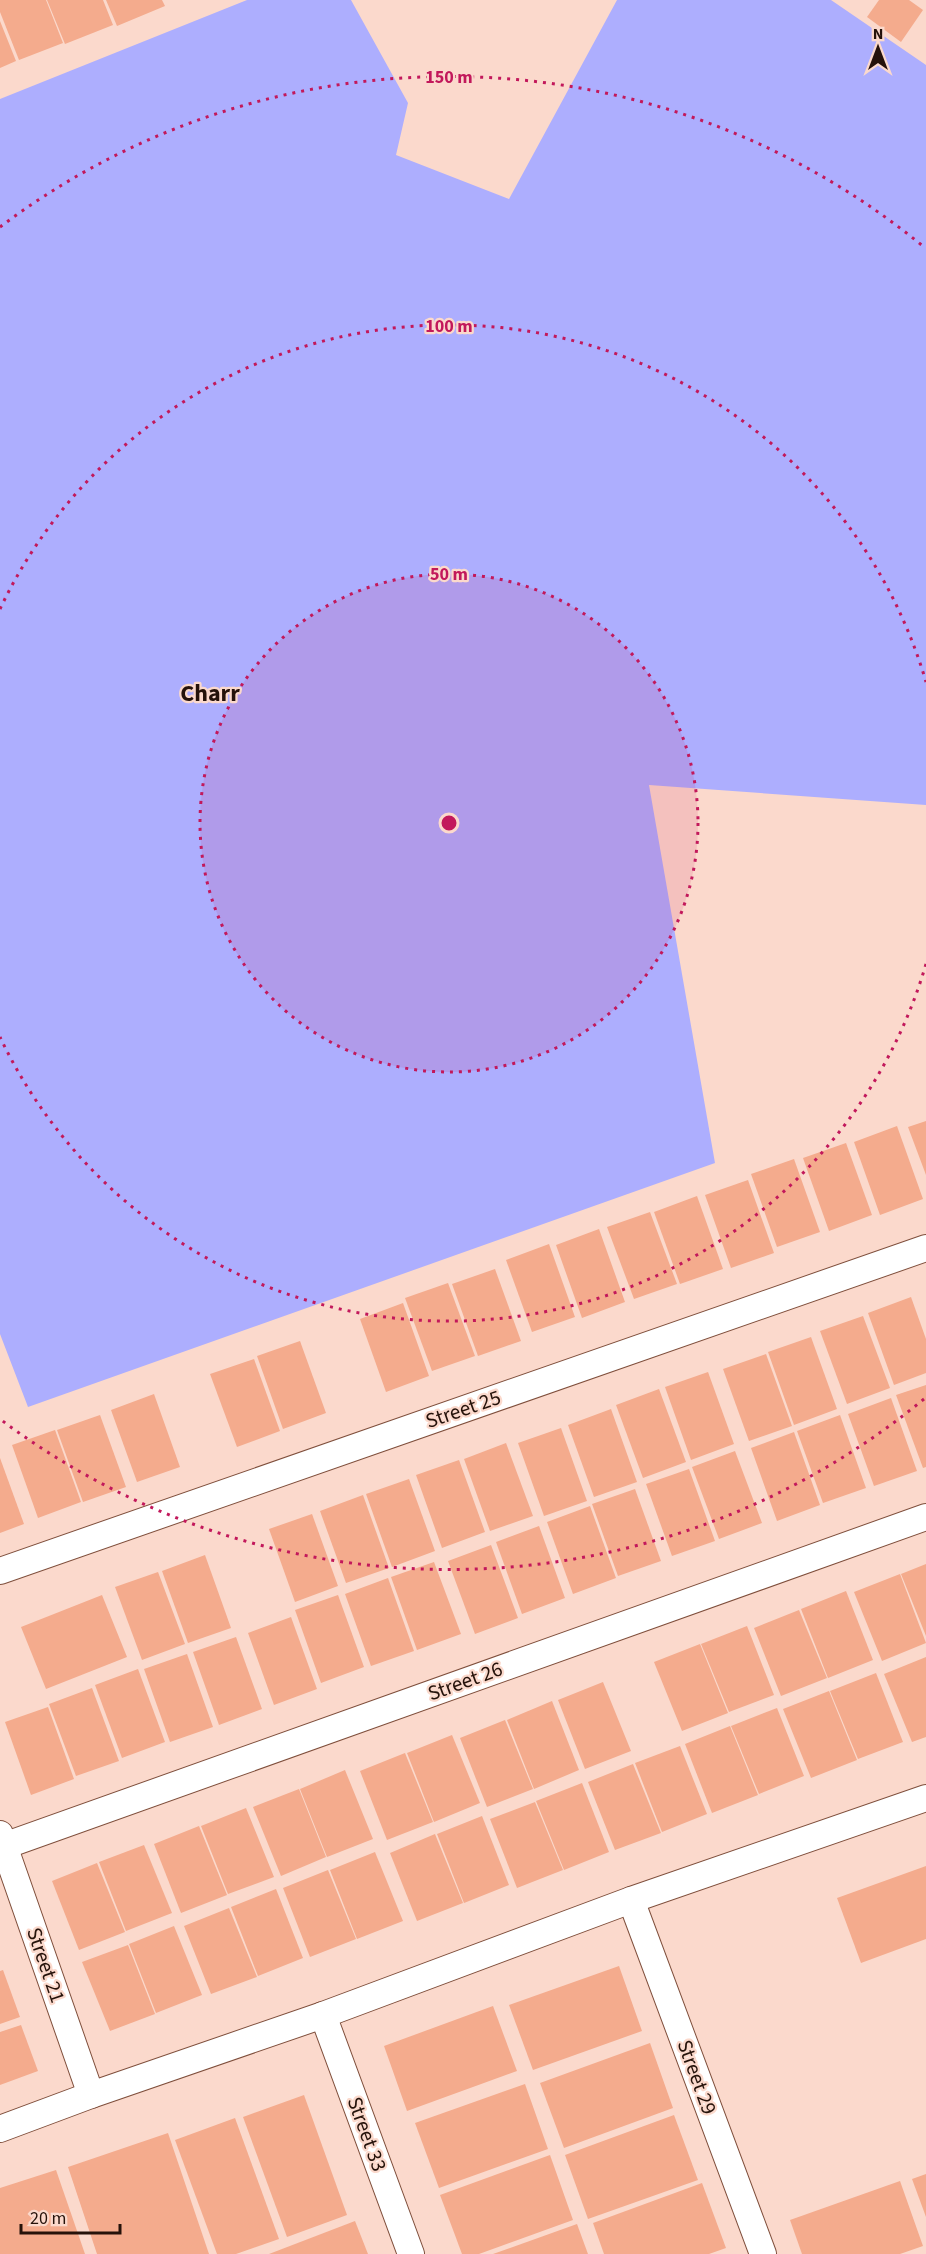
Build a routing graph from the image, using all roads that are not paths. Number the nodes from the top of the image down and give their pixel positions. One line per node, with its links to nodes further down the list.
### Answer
1 (926, 1248): 3 (street, Street 25)
2 (926, 1517): 5 (street, Street 26)
3 (0, 1571)
4 (926, 1798): 6 (street)
5 (2, 1840): 8 (street, Street 21)
6 (631, 1900): 7 (street); 11 (street, Street 29)
7 (323, 2015): 8 (street); 10 (street, Street 33)
8 (91, 2095): 9 (street)
9 (0, 2130)
10 (411, 2254)
11 (763, 2254)

